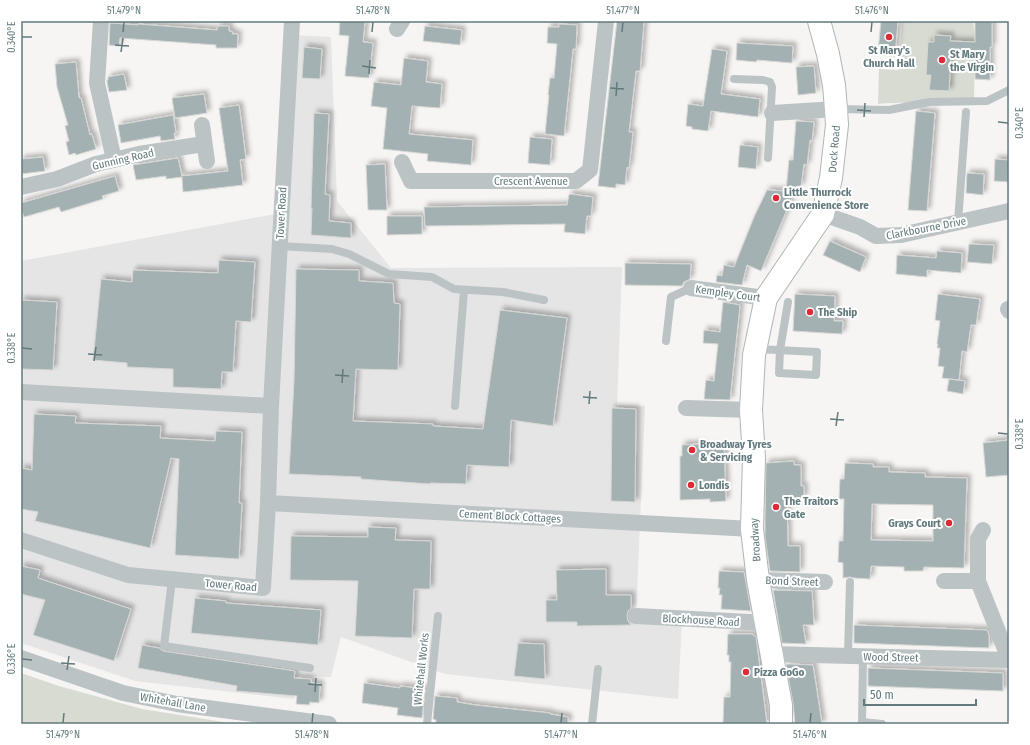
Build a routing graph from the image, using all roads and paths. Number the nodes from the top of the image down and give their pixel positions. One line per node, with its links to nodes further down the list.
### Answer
1 (101, 21): 13 (street)
2 (292, 21): 20 (street, Tower Road)
3 (606, 21): 15 (street, Crescent Avenue)
4 (819, 21): 7 (main road, Dock Road)
5 (734, 79): 9 (lane)
6 (1009, 90): 7 (lane)
7 (836, 109): 9 (street); 18 (main road, Dock Road)
8 (966, 112): 19 (lane)
9 (772, 113): 12 (lane)
10 (202, 125): 11 (street)
11 (204, 144): 13 (street, Gunning Road); 14 (street)
12 (768, 158)
13 (114, 160): 16 (street, Gunning Road)
14 (207, 162)
15 (402, 162)
16 (21, 187)
17 (1009, 210): 19 (street, Clarkbourne Drive)
18 (823, 214): 19 (street, Clarkbourne Drive); 23 (main road, Dock Road)
19 (958, 222)
20 (279, 246): 22 (lane); 30 (street, Tower Road)
21 (690, 288): 23 (street, Kempley Court); 26 (lane)
22 (464, 290): 24 (lane); 31 (lane)
23 (766, 298): 28 (main road, Dock Road)
24 (544, 300)
25 (788, 302): 27 (lane)
26 (666, 341)
27 (780, 350): 27 (lane); 28 (lane)
28 (755, 352): 33 (main road, Broadway)
29 (21, 392): 30 (street)
30 (271, 406): 34 (street, Tower Road)
31 (455, 406)
32 (686, 408): 33 (street)
33 (751, 410): 35 (main road, Broadway)
34 (268, 503): 35 (street, Cement Block Cottages); 38 (street, Tower Road)
35 (752, 529): 39 (main road, Broadway)
36 (983, 530): 41 (street)
37 (21, 540): 38 (street, Tower Road)
38 (172, 580): 51 (lane)
39 (758, 580): 42 (street, Bond Street); 46 (main road, Broadway)
40 (944, 581): 41 (street)
41 (978, 581): 50 (street)
42 (825, 582)
43 (850, 582): 48 (lane)
44 (438, 616): 55 (lane, Whitehall Works)
45 (636, 616): 46 (street, Blockhouse Road)
46 (767, 623): 47 (main road, Broadway)
47 (772, 654): 48 (street, Wood Street); 57 (main road, Broadway)
48 (856, 656): 50 (street, Wood Street); 53 (lane)
49 (21, 658): 54 (street, Whitehall Lane)
50 (1009, 659)
51 (310, 668)
52 (598, 669): 56 (lane)
53 (862, 723): 58 (lane)
54 (329, 724)
55 (427, 724)
56 (592, 724)
57 (781, 724)
58 (882, 724)

